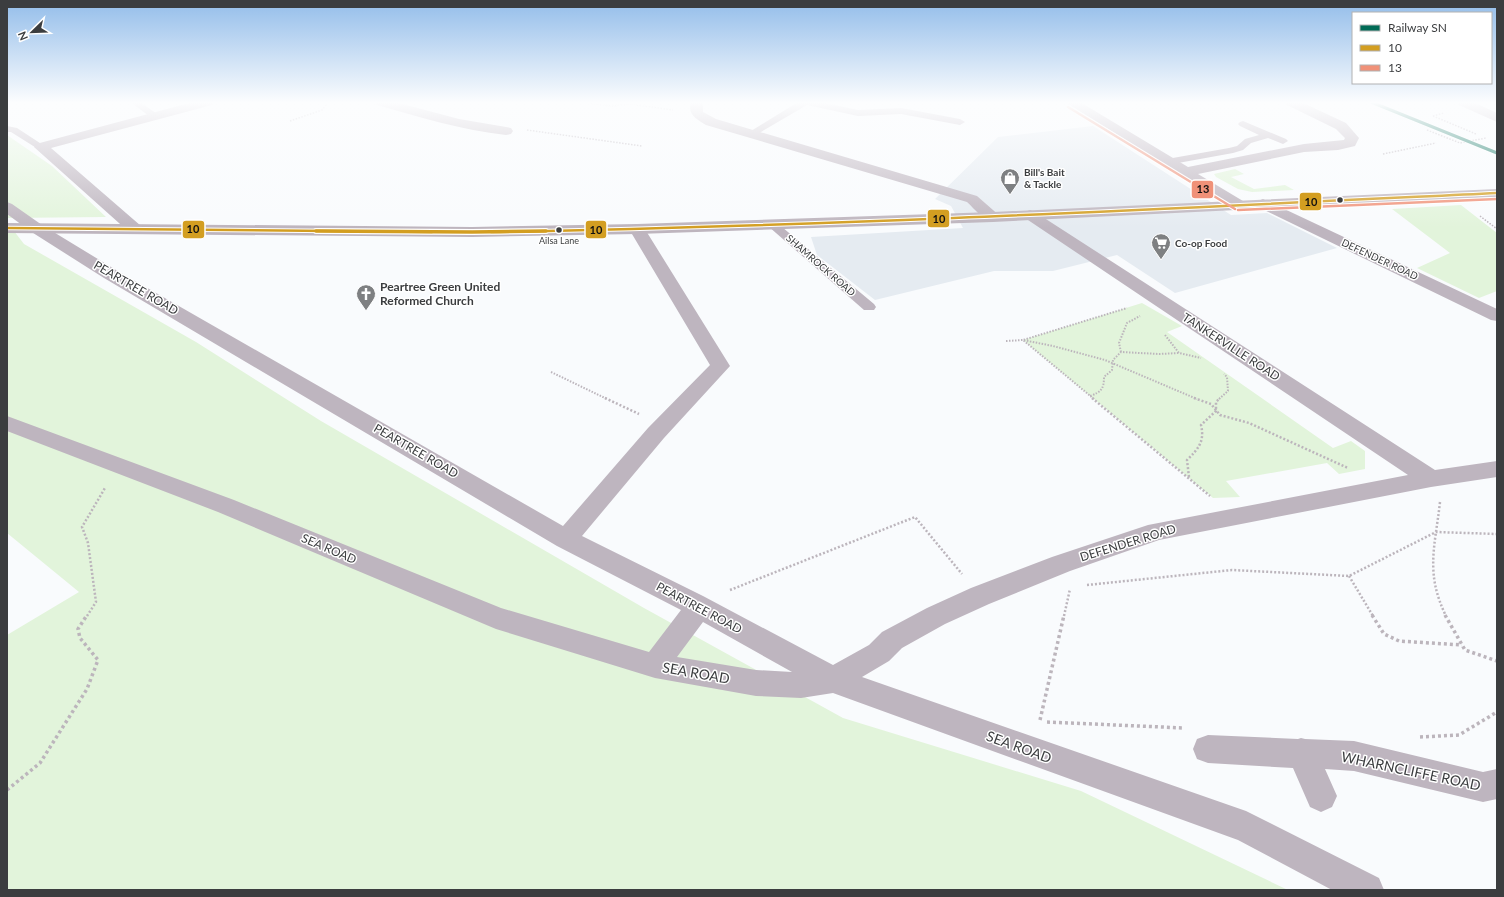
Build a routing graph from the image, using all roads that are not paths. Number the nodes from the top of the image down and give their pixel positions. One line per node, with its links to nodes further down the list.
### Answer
1 (36, 144): 7 (lane)
2 (53, 144): 7 (street)
3 (785, 144): 15 (street)
4 (1138, 144): 8 (street)
5 (1245, 144): 8 (lane)
6 (1347, 144): 9 (street)
7 (41, 147): 19 (street)
8 (1167, 162): 9 (street)
9 (1185, 172): 11 (street)
10 (1497, 193): 12 (street)
11 (1238, 204): 12 (street); 14 (street)
12 (1263, 204): 22 (street, DEFENDER ROAD)
13 (7, 207): 18 (street, PEARTREE ROAD)
14 (1030, 215): 15 (street); 25 (street, TANKERVILLE ROAD)
15 (993, 217): 16 (street)
16 (772, 224): 20 (street); 21 (lane, SHAMROCK ROAD)
17 (7, 228): 18 (street)
18 (36, 228): 19 (street); 26 (street, PEARTREE ROAD)
19 (135, 229): 20 (street)
20 (637, 229): 26 (street)
21 (869, 307)
22 (1497, 316)
23 (7, 423): 28 (street, SEA ROAD)
24 (1497, 469): 25 (street, DEFENDER ROAD)
25 (1437, 478): 29 (street, DEFENDER ROAD)
26 (566, 538): 27 (street, PEARTREE ROAD)
27 (696, 605): 28 (street, SEA ROAD); 29 (street, PEARTREE ROAD)
28 (655, 666): 29 (street, SEA ROAD)
29 (833, 680): 34 (street, SEA ROAD)
30 (1208, 749): 31 (street, WHARNCLIFFE ROAD)
31 (1301, 752): 32 (street, WHARNCLIFFE ROAD); 33 (street)
32 (1497, 784)
33 (1321, 796)
34 (1367, 890)

